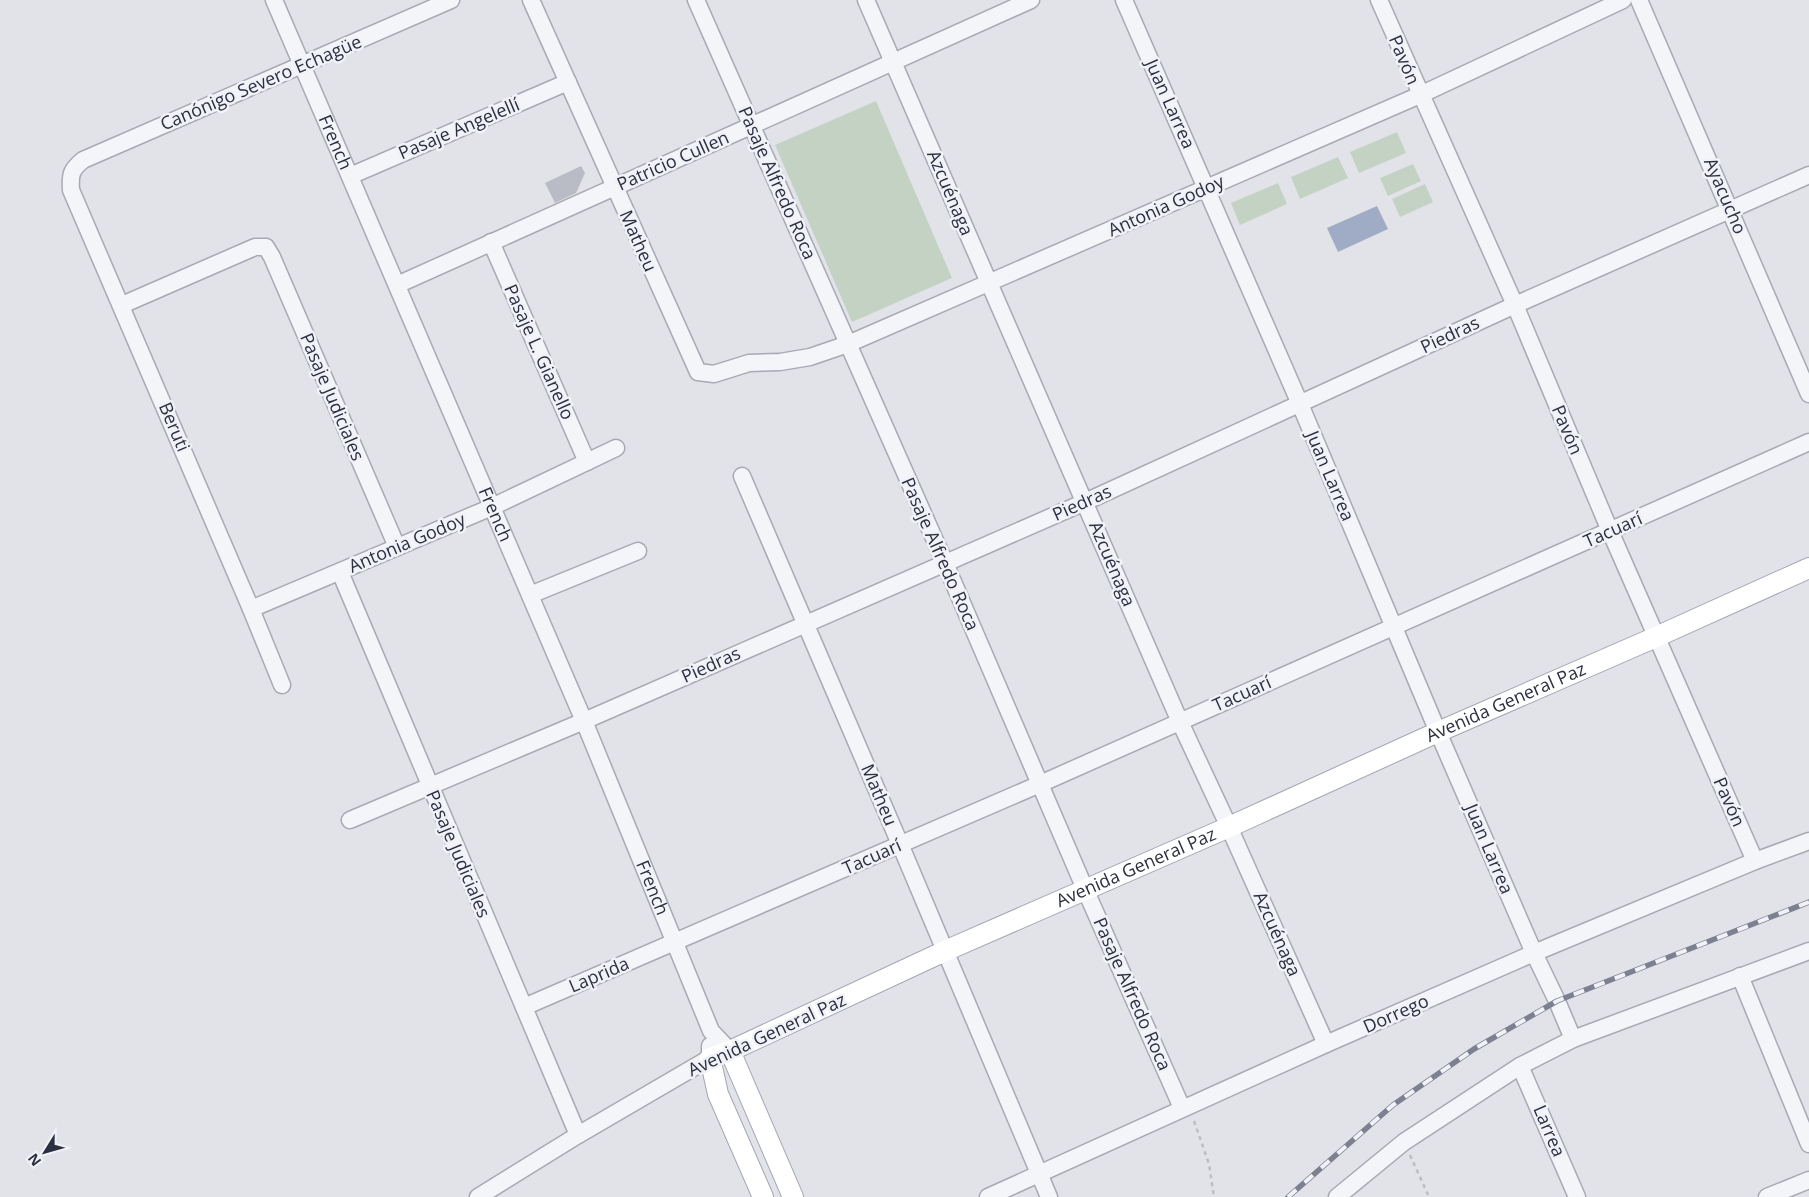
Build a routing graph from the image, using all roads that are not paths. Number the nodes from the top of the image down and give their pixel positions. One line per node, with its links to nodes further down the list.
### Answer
1 (274, 0): 12 (street, French)
2 (451, 0): 12 (street, Canónigo Severo Echagüe)
3 (531, 0): 13 (street, Matheu)
4 (696, 0): 15 (street, Pasaje Alfredo Roca)
5 (866, 0): 11 (street, Azcuénaga)
6 (1031, 0): 11 (street, Patricio Cullen)
7 (1124, 0): 20 (street, Juan Larrea)
8 (1378, 0): 14 (street, Pavón)
9 (1623, 0): 14 (street, Antonia Godoy)
10 (1638, 0): 21 (street, Ayacucho)
11 (894, 62): 15 (street, Patricio Cullen); 23 (street, Azcuénaga)
12 (302, 65): 16 (street, Canónigo Severo Echagüe); 18 (street, French)
13 (568, 82): 18 (street, Pasaje Angelellí); 19 (street, Matheu)
14 (1420, 95): 20 (street, Antonia Godoy); 26 (street, Pavón)
15 (752, 126): 19 (street, Patricio Cullen); 27 (street, Pasaje Alfredo Roca)
16 (73, 168): 25 (street, Beruti)
17 (1809, 175): 21 (street, Piedras)
18 (350, 176): 24 (street, French)
19 (614, 188): 22 (street, Patricio Cullen); 28 (street, Matheu)
20 (1206, 188): 23 (street, Antonia Godoy); 30 (street, Juan Larrea)
21 (1730, 210): 26 (street, Piedras); 29 (street, Ayacucho)
22 (491, 242): 24 (street, Patricio Cullen); 33 (street, Pasaje L. Gianello)
23 (990, 284): 27 (street, Antonia Godoy); 35 (street, Azcuénaga)
24 (396, 285): 36 (street, French)
25 (122, 305): 38 (street, Pasaje Judiciales); 44 (street, Beruti)
26 (1514, 305): 30 (street, Piedras); 37 (street, Pavón)
27 (848, 344): 28 (street, Antonia Godoy); 40 (street, Pasaje Alfredo Roca)
28 (698, 372)
29 (1809, 394)
30 (1300, 404): 35 (street, Piedras); 46 (street, Juan Larrea)
31 (1809, 442): 37 (street, Tacuarí)
32 (616, 448): 33 (street, Antonia Godoy)
33 (587, 462): 36 (street, Antonia Godoy)
34 (742, 476): 45 (street, Matheu)
35 (1085, 502): 40 (street, Piedras); 50 (street, Azcuénaga)
36 (492, 507): 38 (street, Antonia Godoy); 43 (street, French)
37 (1610, 531): 46 (street, Tacuarí); 47 (street, Pavón)
38 (397, 547): 42 (street, Antonia Godoy)
39 (638, 551): 43 (street)
40 (945, 563): 45 (street, Piedras); 52 (street, Pasaje Alfredo Roca)
41 (1809, 568): 47 (main road, Avenida General Paz)
42 (340, 572): 44 (street, Antonia Godoy); 53 (street, Pasaje Judiciales)
43 (530, 596): 49 (street, French)
44 (252, 609): 48 (street, Beruti)
45 (806, 624): 49 (street, Piedras); 57 (street, Matheu)
46 (1393, 626): 50 (street, Tacuarí); 51 (street, Juan Larrea)
47 (1656, 637): 51 (main road, Avenida General Paz); 58 (street, Pavón)
48 (282, 686)
49 (584, 721): 53 (street, Piedras); 60 (street, French)
50 (1180, 722): 52 (street, Tacuarí); 55 (street, Azcuénaga)
51 (1438, 732): 55 (main road, Avenida General Paz); 63 (street, Juan Larrea)
52 (1040, 784): 57 (street, Tacuarí); 59 (street, Pasaje Alfredo Roca)
53 (430, 787): 54 (street, Piedras); 65 (street, Pasaje Judiciales)
54 (350, 820)
55 (1229, 827): 59 (main road, Avenida General Paz); 68 (street, Azcuénaga)
56 (1809, 841): 58 (street, Dorrego)
57 (900, 844): 60 (street, Tacuarí); 62 (street, Matheu)
58 (1755, 861): 63 (street, Dorrego)
59 (1085, 889): 62 (main road, Avenida General Paz); 72 (street, Pasaje Alfredo Roca)
60 (674, 942): 65 (street, Laprida); 66 (street, French)
61 (1809, 951): 64 (street)
62 (945, 952): 69 (main road, Avenida General Paz); 75 (street, Matheu)
63 (1534, 954): 67 (street); 68 (street, Dorrego)
64 (1740, 976): 67 (street); 74 (street)
65 (524, 1007): 73 (street, Pasaje Judiciales)
66 (711, 1031): 69 (street, French); 70 (street, French)
67 (1573, 1039): 71 (street)
68 (1326, 1044): 72 (street, Dorrego)
69 (730, 1052): 70 (main road, Avenida General Paz); 79 (main road, French)
70 (710, 1058): 73 (street, Avenida General Paz); 78 (main road, French)
71 (1520, 1066): 82 (street); 83 (street, Larrea)
72 (1185, 1107): 75 (street, Dorrego)
73 (578, 1135): 77 (street, Avenida General Paz)
74 (1809, 1144)
75 (1040, 1174): 80 (street, Dorrego); 81 (street, Matheu)
76 (1809, 1180): 84 (street)
77 (478, 1197)
78 (763, 1197)
79 (793, 1197)
80 (988, 1197)
81 (1049, 1197)
82 (1337, 1197)
83 (1577, 1197)
84 (1768, 1197)

